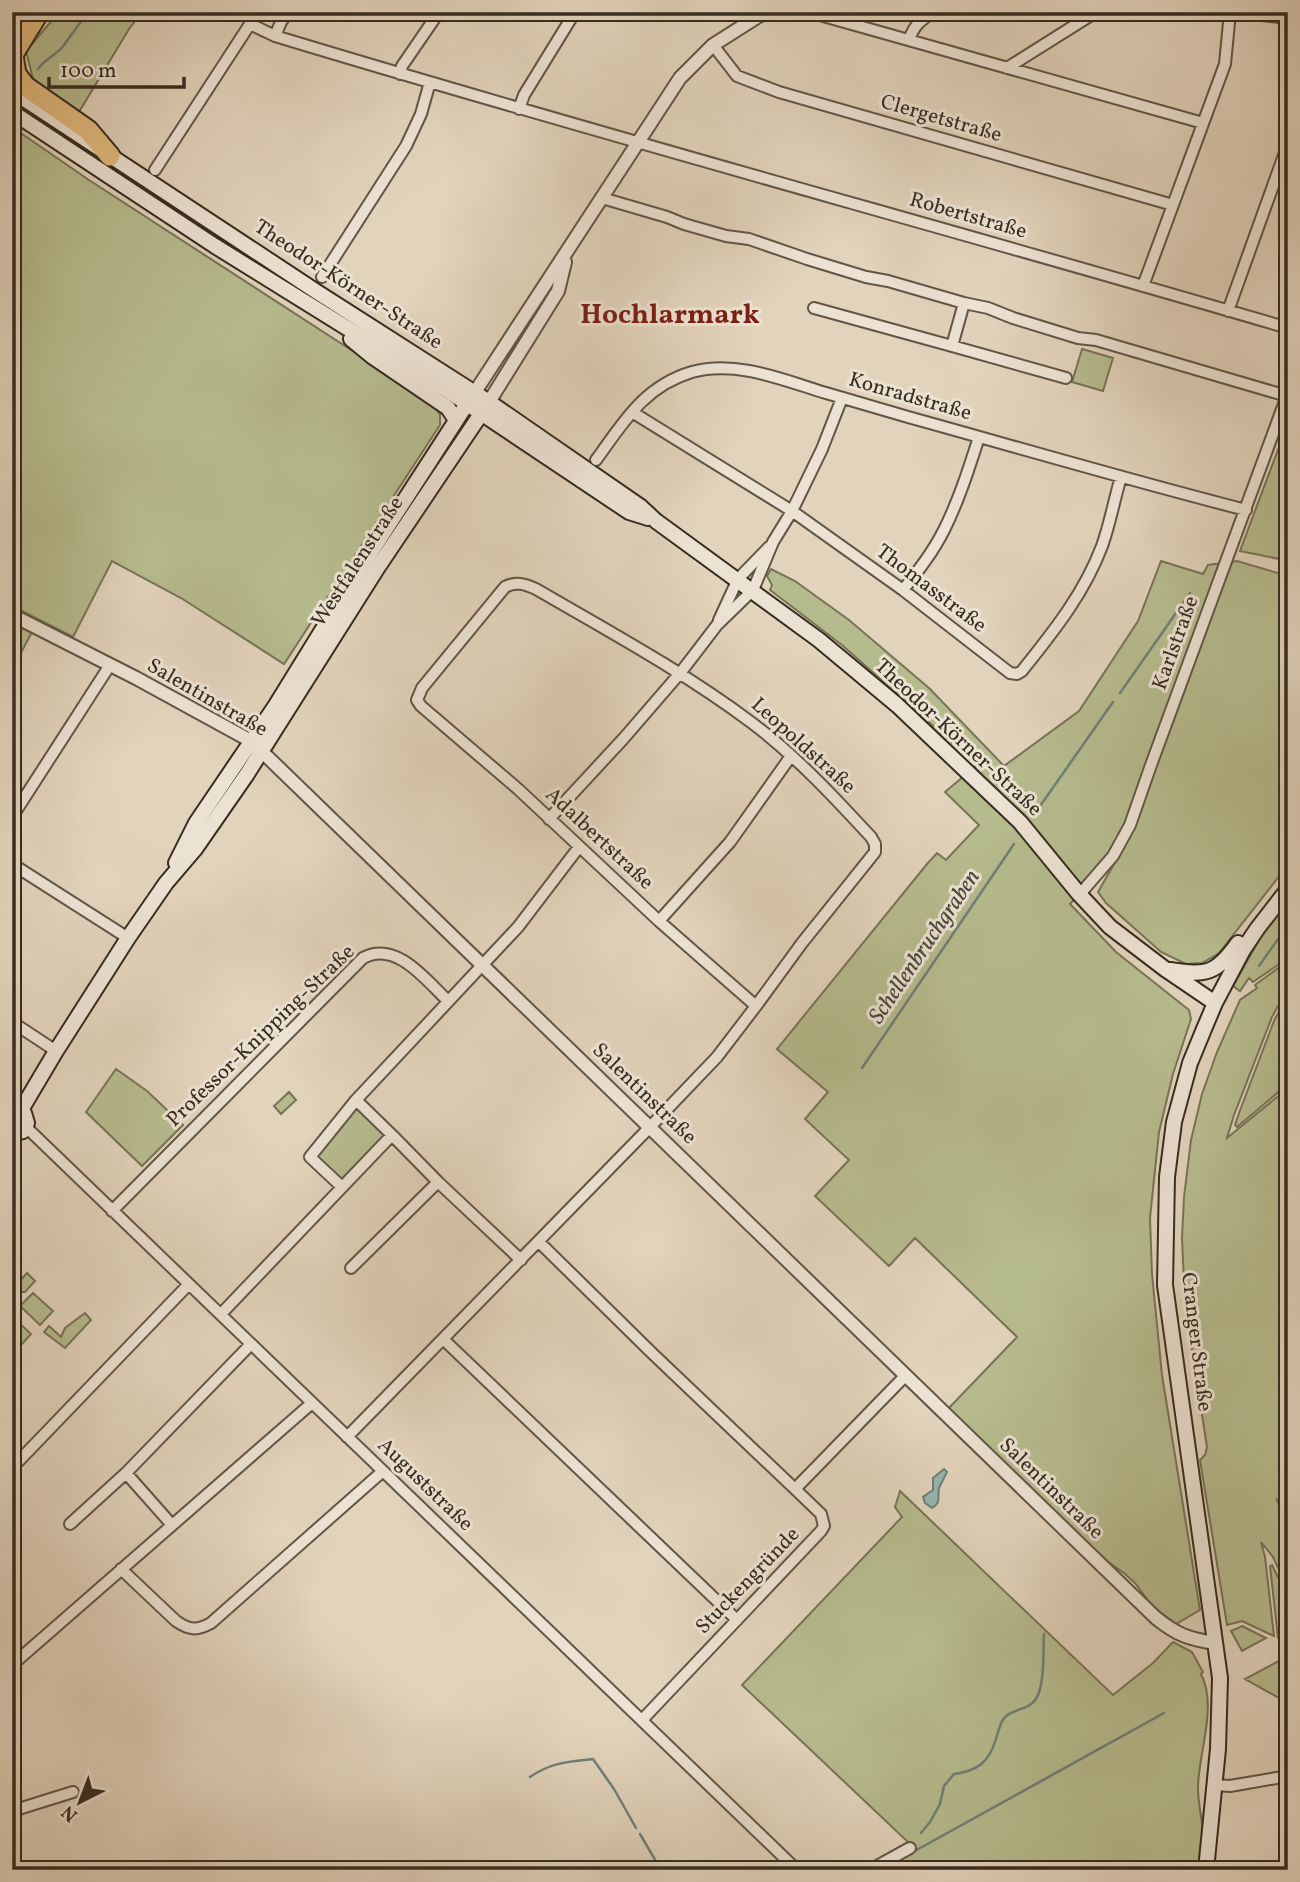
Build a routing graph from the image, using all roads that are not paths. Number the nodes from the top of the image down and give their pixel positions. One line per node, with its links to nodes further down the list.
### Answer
1 (39, 12): 14 (highway)
2 (288, 12): 11 (street)
3 (439, 12): 16 (street)
4 (575, 12): 19 (street)
5 (765, 12): 13 (street, Westfalenstraße)
6 (809, 12): 12 (street)
7 (933, 12): 12 (street)
8 (1096, 12): 15 (street)
9 (1233, 12): 10 (street); 21 (street)
10 (1288, 18)
11 (275, 36): 16 (street, Robertstraße); 25 (street, Robertstraße)
12 (909, 40): 15 (street)
13 (713, 45): 22 (street, Westfalenstraße); 27 (street, Clergetstraße)
14 (13, 56): 24 (highway)
15 (1007, 68): 21 (street)
16 (400, 74): 17 (street, Robertstraße)
17 (430, 82): 19 (street, Robertstraße); 29 (street)
18 (12, 91): 24 (main road, Theodor-Körner-Straße)
19 (519, 109): 22 (street, Robertstraße)
20 (12, 113): 32 (main road, Theodor-Körner-Straße)
21 (1203, 123): 27 (street)
22 (638, 142): 26 (street, Westfalenstraße); 30 (street, Robertstraße)
23 (1288, 144): 34 (street)
24 (110, 156): 39 (main road, Theodor-Körner-Straße)
25 (155, 170)
26 (602, 198): 28 (street, Westfalenstraße); 31 (street)
27 (1173, 205): 30 (street)
28 (567, 253): 39 (street, Westfalenstraße); 41 (street, Westfalenstraße)
29 (322, 277)
30 (1143, 286): 34 (street, Robertstraße)
31 (964, 303): 36 (street); 38 (street)
32 (312, 307): 39 (main road, Theodor-Körner-Straße); 43 (main road, Theodor-Körner-Straße)
33 (814, 308): 36 (street)
34 (1227, 311): 35 (street, Robertstraße)
35 (1288, 328)
36 (952, 346): 37 (street)
37 (1066, 378)
38 (1287, 395): 47 (street, Karlstraße)
39 (471, 398): 41 (main road, Theodor-Körner-Straße); 43 (main road, Westfalenstraße)
40 (842, 398): 42 (street, Konradstraße); 44 (street, Konradstraße); 48 (street)
41 (485, 407): 50 (main road, Theodor-Körner-Straße); 58 (main road, Westfalenstraße)
42 (632, 412): 45 (street, Konradstraße); 48 (street, Thomasstraße)
43 (456, 420): 58 (main road, Westfalenstraße)
44 (979, 437): 46 (street, Konradstraße); 52 (street)
45 (596, 460)
46 (1121, 477): 47 (street, Konradstraße); 52 (street, Thomasstraße)
47 (1246, 510): 66 (street, Karlstraße)
48 (792, 511): 49 (street); 52 (street, Thomasstraße)
49 (773, 542): 50 (street); 51 (street)
50 (738, 579): 51 (main road, Theodor-Körner-Straße); 54 (street)
51 (753, 590): 54 (street); 66 (main road, Theodor-Körner-Straße)
52 (902, 590)
53 (12, 615): 55 (street, Salentinstraße)
54 (717, 625): 56 (street)
55 (110, 665): 58 (street, Salentinstraße); 60 (street)
56 (681, 672): 57 (street, Leopoldstraße); 59 (street, Leopoldstraße); 61 (street)
57 (417, 700): 61 (street, Adalbertstraße)
58 (256, 746): 68 (main road, Westfalenstraße); 69 (street, Salentinstraße)
59 (791, 756): 67 (street); 73 (street, Leopoldstraße)
60 (12, 817)
61 (550, 819): 62 (street, Adalbertstraße)
62 (579, 846): 67 (street, Adalbertstraße); 69 (street)
63 (12, 863): 68 (street)
64 (1288, 879): 70 (main road)
65 (1288, 889): 72 (main road, Cranger Straße)
66 (1080, 894): 70 (main road, Theodor-Körner-Straße)
67 (659, 921): 73 (street, Adalbertstraße)
68 (128, 938): 75 (main road, Westfalenstraße)
69 (482, 964): 71 (street); 79 (street, Salentinstraße)
70 (1165, 970): 72 (main road, Theodor-Körner-Straße)
71 (448, 1001): 76 (street); 84 (street, Professor-Knipping-Straße)
72 (1215, 1003): 103 (main road, Cranger Straße)
73 (756, 1006): 79 (street, Leopoldstraße)
74 (12, 1021): 75 (street)
75 (56, 1051): 77 (main road, Westfalenstraße)
76 (356, 1100): 81 (street); 83 (street)
77 (17, 1109): 78 (main road, Westfalenstraße)
78 (26, 1127): 80 (main road); 84 (street, Auguststraße)
79 (650, 1127): 85 (street, Leopoldstraße); 92 (street, Salentinstraße)
80 (12, 1134)
81 (392, 1135): 82 (street); 83 (street)
82 (438, 1182): 86 (street); 87 (street)
83 (342, 1187): 89 (street)
84 (111, 1211): 88 (street, Auguststraße)
85 (538, 1242): 86 (street, Leopoldstraße); 98 (street)
86 (521, 1260): 90 (street, Leopoldstraße)
87 (351, 1268)
88 (189, 1284): 89 (street, Auguststraße); 95 (street)
89 (221, 1314): 91 (street, Auguststraße)
90 (443, 1339): 94 (street, Leopoldstraße); 102 (street)
91 (251, 1344): 93 (street, Auguststraße); 97 (street)
92 (906, 1375): 98 (street); 103 (street, Salentinstraße)
93 (312, 1403): 94 (street, Auguststraße); 100 (street)
94 (347, 1437): 96 (street, Auguststraße)
95 (12, 1468)
96 (383, 1471): 101 (street); 105 (street, Auguststraße)
97 (125, 1473): 99 (street); 100 (street)
98 (795, 1489): 102 (street, Stuckengründe)
99 (69, 1524)
100 (172, 1525): 101 (street)
101 (121, 1569): 104 (street)
102 (737, 1620): 105 (street, Stuckengründe)
103 (1215, 1643): 107 (main road, Cranger Straße)
104 (12, 1665)
105 (642, 1720): 111 (street, Auguststraße)
106 (1288, 1776): 107 (street)
107 (1215, 1785): 113 (main road, Cranger Straße)
108 (73, 1792): 109 (street)
109 (12, 1811)
110 (910, 1848): 112 (street)
111 (797, 1870)
112 (870, 1870)
113 (1206, 1870)

